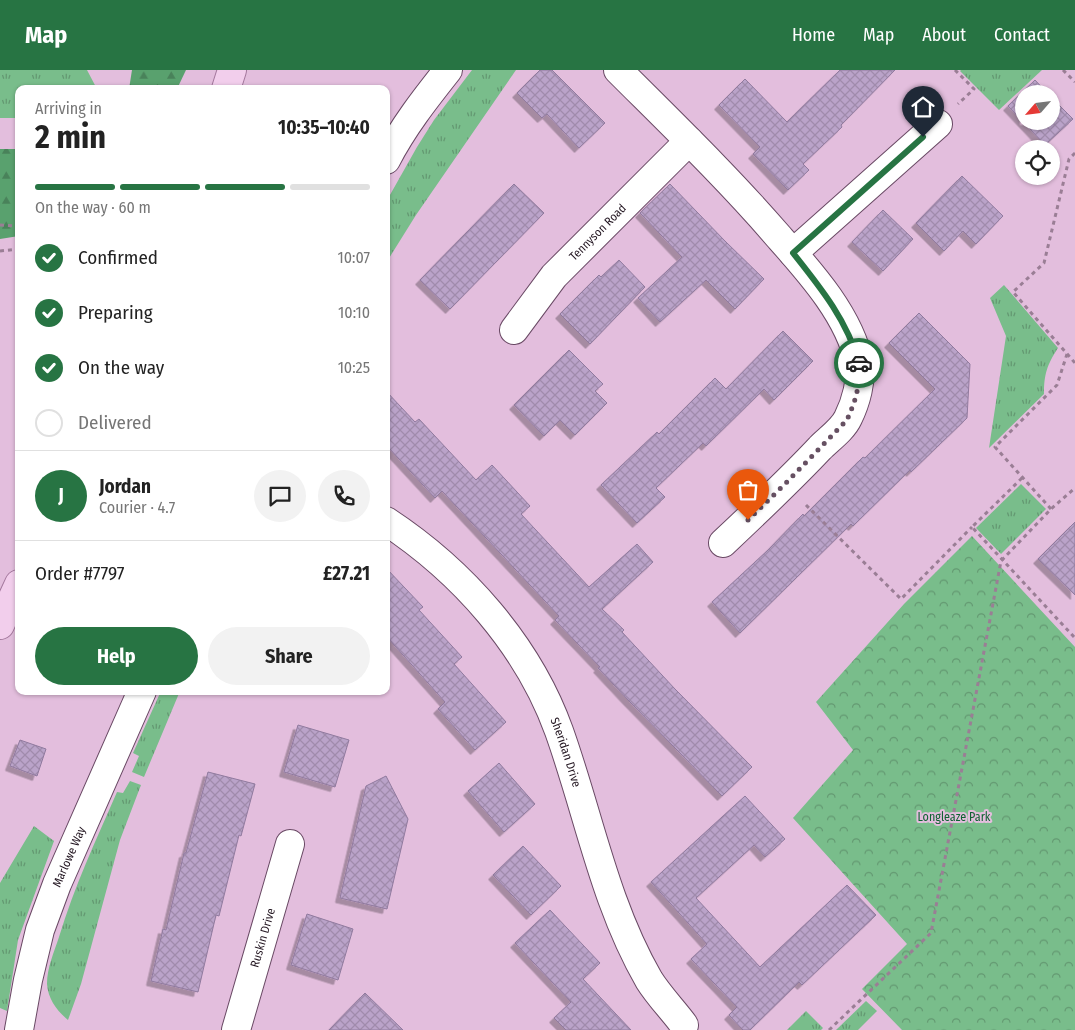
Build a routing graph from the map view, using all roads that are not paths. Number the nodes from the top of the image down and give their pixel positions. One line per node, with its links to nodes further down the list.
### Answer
1 (232, 70): 4 (main road)
2 (448, 70): 7 (street)
3 (618, 70): 6 (street)
4 (227, 85)
5 (938, 124): 8 (street)
6 (689, 141): 8 (street); 9 (street, Tennyson Road)
7 (390, 152)
8 (793, 253): 11 (street)
9 (514, 330)
10 (390, 524): 16 (street, Sheridan Drive)
11 (723, 543)
12 (15, 593): 13 (main road)
13 (0, 625)
14 (140, 695): 17 (street, Marlowe Way)
15 (290, 844): 18 (street, Ruskin Drive)
16 (684, 1025)
17 (18, 1030)
18 (236, 1030)

